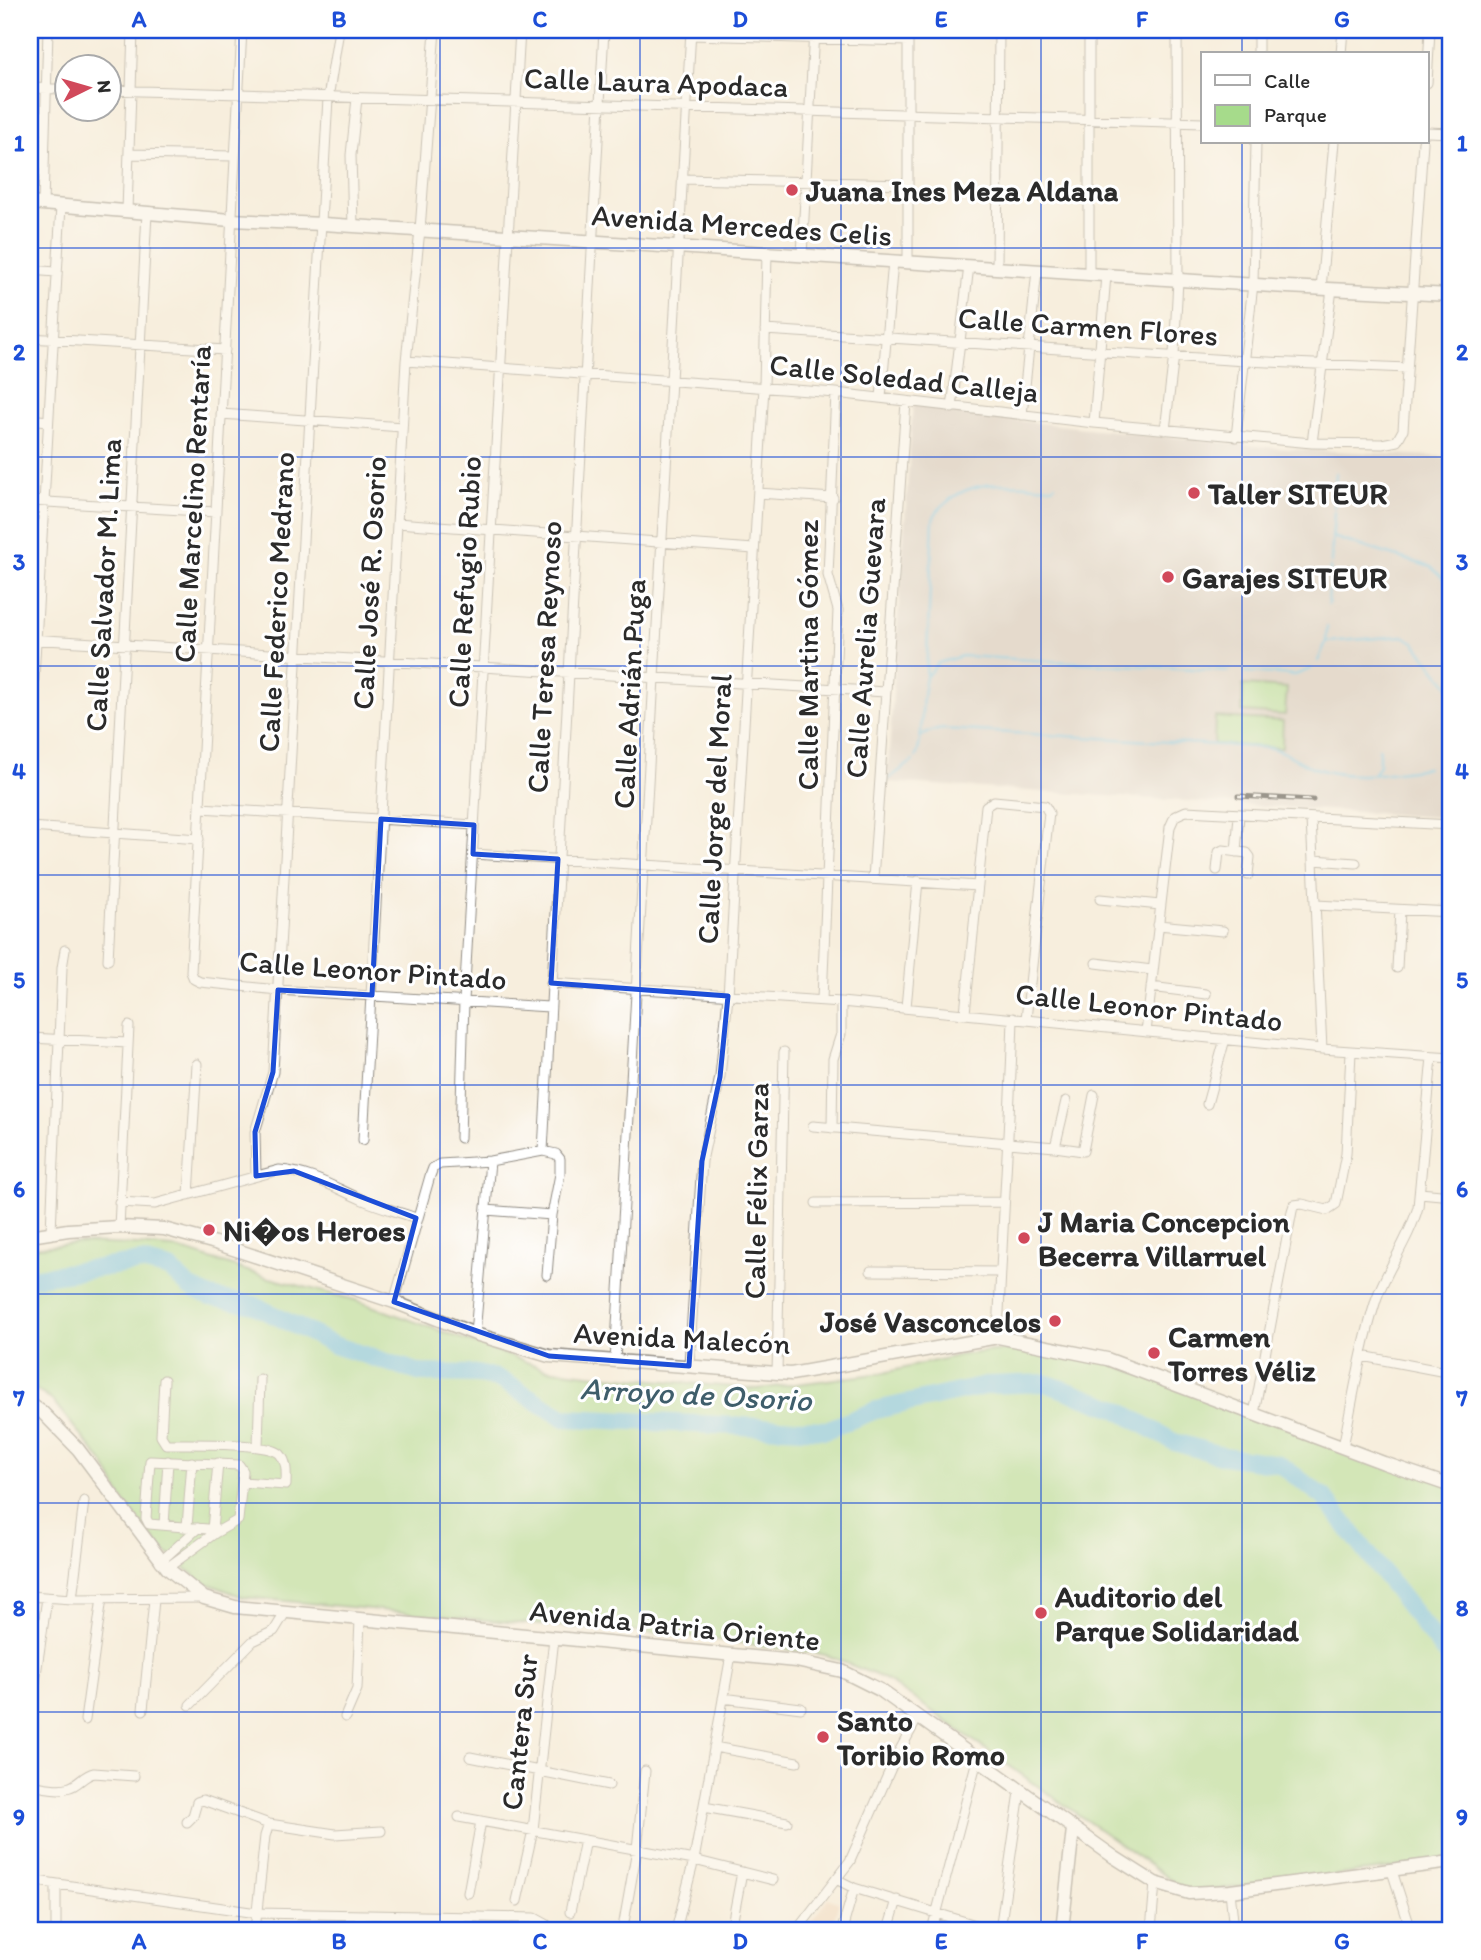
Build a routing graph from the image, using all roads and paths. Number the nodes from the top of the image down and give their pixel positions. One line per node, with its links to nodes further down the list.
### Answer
1 (48, 30): 22 (street)
2 (133, 30): 25 (street)
3 (242, 30): 26 (street, Calle Marcelino Rentaría)
4 (339, 30): 27 (street, Calle Federico Medrano)
5 (435, 30): 29 (street, Calle José R. Osorio)
6 (520, 30): 30 (street, Calle Refugio Rubio)
7 (604, 30): 31 (street, Calle Teresa Reynoso)
8 (908, 30): 17 (street)
9 (999, 30): 35 (street)
10 (1089, 30): 36 (street)
11 (1177, 30): 37 (street)
12 (1258, 30): 18 (street)
13 (1343, 30): 19 (street)
14 (1430, 30): 20 (street)
15 (690, 32): 16 (street); 32 (street, Calle Adrián Puga)
16 (814, 34): 17 (street); 33 (street)
17 (908, 41): 34 (street)
18 (1258, 52)
19 (1341, 52)
20 (1428, 65)
21 (30, 88): 22 (street)
22 (47, 88): 23 (street); 50 (street)
23 (52, 88)
24 (122, 91): 25 (street, Calle Laura Apodaca)
25 (131, 91): 26 (street, Calle Laura Apodaca); 44 (street)
26 (238, 94): 27 (street, Calle Laura Apodaca); 45 (street, Calle Marcelino Rentaría)
27 (328, 97): 28 (street, Calle Laura Apodaca); 55 (street, Calle Federico Medrano)
28 (357, 99): 29 (street, Calle Laura Apodaca); 56 (street)
29 (431, 101): 30 (street, Calle Laura Apodaca); 57 (street, Calle José R. Osorio)
30 (514, 102): 31 (street, Calle Laura Apodaca); 58 (street, Calle Refugio Rubio)
31 (600, 105): 32 (street, Calle Laura Apodaca); 59 (street, Calle Teresa Reynoso)
32 (686, 107): 33 (street, Calle Laura Apodaca); 46 (street, Calle Adrián Puga)
33 (809, 111): 34 (street, Calle Laura Apodaca); 47 (street)
34 (908, 114): 35 (street, Calle Laura Apodaca); 48 (street)
35 (999, 117): 36 (street, Calle Laura Apodaca); 66 (street)
36 (1089, 121): 37 (street, Calle Laura Apodaca); 70 (street)
37 (1178, 122): 38 (street, Calle Laura Apodaca); 72 (street)
38 (1201, 123)
39 (1428, 132): 40 (street)
40 (1451, 133)
41 (1256, 144): 73 (street)
42 (1334, 144): 74 (street)
43 (1423, 144): 75 (street)
44 (129, 155): 45 (street); 52 (street)
45 (234, 156): 54 (street, Calle Marcelino Rentaría)
46 (682, 179): 47 (street); 60 (street, Calle Adrián Puga)
47 (806, 181): 48 (street); 62 (street)
48 (908, 184): 64 (street)
49 (30, 203): 50 (street, Avenida Mercedes Celis)
50 (43, 204): 51 (street, Avenida Mercedes Celis)
51 (61, 206): 52 (street, Avenida Mercedes Celis); 69 (street)
52 (127, 211): 53 (street, Avenida Mercedes Celis)
53 (147, 213): 54 (street, Avenida Mercedes Celis); 82 (street, Calle Salvador M. Lima)
54 (230, 220): 55 (street, Avenida Mercedes Celis); 84 (street, Calle Marcelino Rentaría)
55 (323, 224): 56 (street, Avenida Mercedes Celis); 103 (street, Calle Federico Medrano)
56 (353, 226): 57 (street, Avenida Mercedes Celis)
57 (420, 230): 58 (street, Avenida Mercedes Celis); 87 (street, Calle José R. Osorio)
58 (509, 237): 59 (street, Avenida Mercedes Celis); 91 (street, Calle Refugio Rubio)
59 (592, 242): 60 (street, Avenida Mercedes Celis); 92 (street, Calle Teresa Reynoso)
60 (679, 247): 61 (street, Avenida Mercedes Celis); 93 (street, Calle Adrián Puga)
61 (767, 253): 62 (street, Avenida Mercedes Celis); 77 (street, Calle Jorge del Moral)
62 (802, 255): 63 (street, Avenida Mercedes Celis)
63 (893, 261): 64 (street, Avenida Mercedes Celis); 78 (street)
64 (908, 262): 65 (street, Avenida Mercedes Celis)
65 (969, 266): 66 (street, Avenida Mercedes Celis); 81 (street)
66 (997, 268): 68 (street, Avenida Mercedes Celis)
67 (30, 270): 69 (street)
68 (1038, 270): 70 (street, Avenida Mercedes Celis); 83 (street)
69 (56, 272): 80 (street)
70 (1089, 274): 71 (street, Avenida Mercedes Celis)
71 (1106, 275): 72 (street, Avenida Mercedes Celis); 85 (street)
72 (1178, 280): 73 (street, Avenida Mercedes Celis); 86 (street)
73 (1253, 285): 74 (street, Avenida Mercedes Celis); 88 (street)
74 (1326, 289): 75 (street, Avenida Mercedes Celis); 89 (street)
75 (1412, 293): 76 (street, Avenida Mercedes Celis); 90 (street)
76 (1451, 295)
77 (765, 330): 78 (street, Calle Carmen Flores); 94 (street, Calle Jorge del Moral)
78 (886, 337): 81 (street, Calle Carmen Flores); 96 (street)
79 (30, 338): 80 (street)
80 (53, 340): 82 (street); 102 (street)
81 (960, 341): 83 (street, Calle Carmen Flores); 98 (street)
82 (140, 345): 84 (street); 113 (street, Calle Salvador M. Lima)
83 (1029, 346): 85 (street, Calle Carmen Flores); 100 (street)
84 (225, 350): 99 (street, Calle Marcelino Rentaría)
85 (1100, 350): 86 (street, Calle Carmen Flores); 104 (street)
86 (1174, 355): 88 (street, Calle Carmen Flores); 106 (street)
87 (406, 361): 91 (street, Calle Soledad Calleja); 105 (street, Calle José R. Osorio)
88 (1245, 361): 89 (street, Calle Carmen Flores); 107 (street)
89 (1322, 364): 90 (street, Calle Carmen Flores); 108 (street)
90 (1407, 368): 108 (street, Calle Soledad Calleja)
91 (501, 369): 92 (street, Calle Soledad Calleja); 116 (street, Calle Refugio Rubio)
92 (585, 374): 93 (street, Calle Soledad Calleja); 117 (street, Calle Teresa Reynoso)
93 (672, 380): 94 (street, Calle Soledad Calleja); 118 (street, Calle Adrián Puga)
94 (764, 387): 95 (street, Calle Soledad Calleja); 109 (street, Calle Jorge del Moral)
95 (836, 393): 96 (street, Calle Soledad Calleja); 110 (street, Calle Martina Gómez)
96 (881, 398): 97 (street, Calle Soledad Calleja)
97 (906, 402): 98 (street, Calle Soledad Calleja); 131 (street, Calle Aurelia Guevara)
98 (952, 408): 100 (street, Calle Soledad Calleja)
99 (221, 414): 103 (street); 114 (street, Calle Marcelino Rentaría)
100 (1022, 415): 104 (street, Calle Soledad Calleja)
101 (30, 419): 102 (street)
102 (48, 421): 112 (street)
103 (312, 421): 105 (street); 124 (street, Calle Federico Medrano)
104 (1094, 423): 106 (street, Calle Soledad Calleja)
105 (402, 427): 115 (street, Calle José R. Osorio)
106 (1165, 430): 107 (street, Calle Soledad Calleja)
107 (1236, 437): 108 (street, Calle Soledad Calleja)
108 (1312, 443)
109 (758, 493): 110 (street); 119 (street, Calle Jorge del Moral)
110 (833, 498): 130 (street, Calle Martina Gómez)
111 (30, 501): 112 (street)
112 (44, 501): 113 (street); 120 (street)
113 (131, 507): 114 (street); 122 (street, Calle Salvador M. Lima)
114 (216, 512): 123 (street, Calle Marcelino Rentaría)
115 (397, 523): 116 (street); 125 (street, Calle José R. Osorio)
116 (491, 530): 117 (street); 126 (street, Calle Refugio Rubio)
117 (576, 536): 118 (street); 127 (street, Calle Teresa Reynoso)
118 (663, 543): 119 (street); 128 (street, Calle Adrián Puga)
119 (754, 550): 129 (street, Calle Jorge del Moral)
120 (35, 570): 121 (street)
121 (33, 639): 122 (street); 132 (street)
122 (124, 645): 123 (street); 142 (street, Calle Salvador M. Lima)
123 (209, 650): 124 (street); 134 (street, Calle Marcelino Rentaría)
124 (298, 656): 125 (street); 135 (street, Calle Federico Medrano)
125 (390, 662): 126 (street); 137 (street, Calle José R. Osorio)
126 (483, 667): 127 (street); 139 (street, Calle Refugio Rubio)
127 (568, 673): 128 (street); 146 (street, Calle Teresa Reynoso)
128 (655, 678): 129 (street); 149 (street, Calle Adrián Puga)
129 (746, 684): 130 (street); 150 (street, Calle Jorge del Moral)
130 (836, 689): 131 (street); 153 (street, Calle Martina Gómez)
131 (886, 692): 154 (street, Calle Aurelia Guevara)
132 (30, 733): 133 (street)
133 (30, 746)
134 (201, 808): 135 (street); 143 (street, Calle Marcelino Rentaría)
135 (289, 813): 137 (street); 172 (street, Calle Federico Medrano)
136 (1239, 815): 138 (street); 144 (street); 158 (street)
137 (381, 819): 139 (street); 175 (street, Calle José R. Osorio)
138 (1311, 819): 140 (street); 147 (street)
139 (474, 825): 145 (street, Calle Refugio Rubio)
140 (1451, 825)
141 (30, 827): 142 (street)
142 (114, 833): 143 (street); 165 (street, Calle Salvador M. Lima)
143 (199, 839): 169 (street, Calle Marcelino Rentaría)
144 (1236, 852): 151 (street); 152 (street)
145 (473, 854): 146 (street); 178 (street, Calle Refugio Rubio)
146 (558, 859): 149 (street); 170 (street, Calle Teresa Reynoso)
147 (1314, 860): 148 (street); 159 (street)
148 (1356, 863)
149 (644, 865): 150 (street); 173 (street, Calle Adrián Puga)
150 (735, 870): 153 (street); 176 (street, Calle Jorge del Moral)
151 (1217, 870)
152 (1248, 875)
153 (828, 876): 154 (street); 177 (street, Calle Martina Gómez)
154 (873, 878): 155 (street)
155 (918, 881): 156 (street); 181 (street)
156 (978, 886): 182 (street); 184 (street)
157 (1100, 899): 158 (street)
158 (1160, 905): 162 (street)
159 (1316, 905): 160 (street); 191 (street)
160 (1400, 910): 161 (street); 167 (street)
161 (1451, 912)
162 (1158, 925): 163 (street); 168 (street)
163 (1223, 930)
164 (64, 954): 189 (street)
165 (108, 960)
166 (1096, 963): 168 (street)
167 (1397, 968)
168 (1152, 970): 171 (street)
169 (194, 979): 172 (street, Calle Leonor Pintado)
170 (551, 984): 173 (street, Calle Leonor Pintado); 180 (street, Calle Teresa Reynoso)
171 (1151, 986): 174 (street); 186 (street)
172 (278, 989): 175 (street, Calle Leonor Pintado); 208 (street, Calle Federico Medrano)
173 (636, 989): 176 (street, Calle Leonor Pintado); 228 (street, Calle Adrián Puga)
174 (1206, 994)
175 (372, 995): 178 (street, Calle Leonor Pintado); 203 (street, Calle José R. Osorio)
176 (728, 996): 177 (street, Calle Leonor Pintado); 229 (street, Calle Jorge del Moral)
177 (822, 1000): 179 (street, Calle Leonor Pintado)
178 (464, 1001): 180 (street, Calle Leonor Pintado); 202 (street, Calle Refugio Rubio)
179 (841, 1002): 181 (street, Calle Leonor Pintado); 201 (street)
180 (549, 1007): 206 (street, Calle Teresa Reynoso)
181 (906, 1007): 182 (street, Calle Leonor Pintado)
182 (965, 1013): 183 (street, Calle Leonor Pintado)
183 (1013, 1018): 184 (street, Calle Leonor Pintado); 204 (street)
184 (1026, 1019): 186 (street, Calle Leonor Pintado)
185 (129, 1026): 190 (street)
186 (1146, 1032): 188 (street, Calle Leonor Pintado)
187 (30, 1038): 189 (street)
188 (1225, 1039): 191 (street, Calle Leonor Pintado); 199 (street)
189 (60, 1040): 190 (street); 219 (street)
190 (128, 1043): 212 (street)
191 (1322, 1049): 193 (street, Calle Leonor Pintado)
192 (784, 1052): 231 (street, Calle Félix Garza)
193 (1351, 1052): 194 (street, Calle Leonor Pintado); 235 (street)
194 (1433, 1057): 195 (street, Calle Leonor Pintado); 209 (street)
195 (1451, 1058)
196 (197, 1064): 210 (street)
197 (1094, 1094): 205 (street)
198 (1066, 1101): 205 (street)
199 (1207, 1104)
200 (813, 1126): 201 (street)
201 (832, 1128): 204 (street)
202 (460, 1138)
203 (363, 1140)
204 (1010, 1143): 205 (street); 213 (street)
205 (1055, 1147)
206 (543, 1150): 207 (street); 216 (street)
207 (490, 1161): 215 (street); 217 (street)
208 (256, 1176): 210 (street); 217 (street)
209 (1420, 1193): 211 (street); 227 (street)
210 (189, 1195): 212 (street)
211 (1451, 1196)
212 (119, 1202): 218 (street)
213 (1004, 1202): 214 (street); 222 (street)
214 (816, 1203)
215 (486, 1210): 216 (street); 225 (street)
216 (552, 1215): 223 (street)
217 (416, 1218): 224 (street)
218 (118, 1227): 219 (street, Avenida Malecón); 224 (street, Avenida Malecón)
219 (51, 1232): 220 (street, Avenida Malecón)
220 (30, 1236)
221 (871, 1271): 222 (street)
222 (1001, 1272): 226 (street)
223 (547, 1275)
224 (394, 1302): 225 (street, Avenida Malecón)
225 (475, 1334): 228 (street, Avenida Malecón)
226 (998, 1336): 231 (street, Avenida Malecón); 235 (street, Avenida Malecón)
227 (1362, 1356): 230 (street); 237 (street)
228 (615, 1361): 229 (street, Avenida Malecón)
229 (689, 1366): 231 (street, Avenida Malecón)
230 (1451, 1370)
231 (777, 1373)
232 (260, 1379): 236 (street)
233 (164, 1380): 236 (street)
234 (30, 1404): 250 (street, Avenida Patria Oriente)
235 (1254, 1414): 237 (street, Avenida Malecón)
236 (258, 1446): 241 (street)
237 (1343, 1447): 242 (street, Avenida Malecón)
238 (168, 1461): 239 (street); 244 (street); 244 (street)
239 (192, 1462): 240 (street); 245 (street)
240 (218, 1464): 241 (street); 247 (street)
241 (242, 1482): 247 (street)
242 (1451, 1486)
243 (84, 1502): 255 (street)
244 (164, 1525): 245 (street)
245 (187, 1527): 246 (street)
246 (198, 1528): 247 (street); 248 (street)
247 (216, 1530): 249 (street)
248 (183, 1541): 249 (street); 250 (street)
249 (192, 1549): 250 (street)
250 (164, 1565): 254 (street, Avenida Patria Oriente)
251 (30, 1596): 252 (street, Avenida Patria Oriente)
252 (47, 1598): 255 (street, Avenida Patria Oriente); 265 (street)
253 (102, 1598): 255 (street, Avenida Patria Oriente); 256 (street, Avenida Patria Oriente); 268 (street)
254 (204, 1598): 256 (street, Avenida Patria Oriente); 257 (street, Avenida Patria Oriente)
255 (72, 1599)
256 (154, 1600): 264 (street)
257 (285, 1613): 258 (street, Avenida Patria Oriente); 262 (street)
258 (360, 1620): 259 (street, Avenida Patria Oriente); 266 (street)
259 (554, 1638): 260 (street, Avenida Patria Oriente); 273 (street, Cantera Sur)
260 (730, 1655): 261 (street); 267 (street, Avenida Patria Oriente)
261 (723, 1698): 263 (street); 269 (street)
262 (190, 1705)
263 (801, 1708)
264 (142, 1710)
265 (30, 1716)
266 (345, 1717)
267 (918, 1717): 271 (street, Avenida Patria Oriente); 294 (street)
268 (85, 1720)
269 (714, 1747): 272 (street); 279 (street)
270 (470, 1757): 273 (street)
271 (977, 1760): 278 (street, Avenida Patria Oriente); 305 (street)
272 (797, 1762)
273 (540, 1771): 277 (street); 286 (street, Cantera Sur)
274 (645, 1771): 289 (street)
275 (134, 1776): 276 (street)
276 (30, 1785)
277 (609, 1785)
278 (1020, 1792): 285 (street, Avenida Patria Oriente); 320 (street)
279 (704, 1807): 283 (street); 290 (street)
280 (459, 1817): 281 (street)
281 (481, 1821): 286 (street); 301 (street)
282 (187, 1822): 284 (street)
283 (788, 1822)
284 (269, 1824): 287 (street); 306 (street)
285 (1073, 1829): 297 (street, Avenida Patria Oriente); 321 (street)
286 (533, 1830): 288 (street); 303 (street, Cantera Sur)
287 (381, 1831)
288 (585, 1840): 289 (street); 304 (street)
289 (637, 1849): 290 (street); 308 (street)
290 (694, 1860): 293 (street); 313 (street)
291 (1451, 1863): 292 (street, Avenida Patria Oriente)
292 (1392, 1871): 300 (street, Avenida Patria Oriente); 324 (street)
293 (742, 1872): 296 (street); 314 (street)
294 (836, 1879): 299 (street); 315 (street)
295 (30, 1880): 298 (street)
296 (773, 1880)
297 (1155, 1883): 300 (street, Avenida Patria Oriente); 322 (street)
298 (56, 1884): 306 (street); 310 (street)
299 (855, 1888): 302 (street); 316 (street)
300 (1230, 1891): 323 (street)
301 (468, 1893)
302 (897, 1900): 305 (street); 317 (street)
303 (517, 1901)
304 (570, 1912)
305 (937, 1912): 318 (street); 319 (street)
306 (257, 1913): 307 (street); 311 (street)
307 (388, 1916): 309 (street); 312 (street)
308 (624, 1922)
309 (548, 1927)
310 (57, 1930)
311 (255, 1930)
312 (388, 1930)
313 (676, 1930)
314 (731, 1930)
315 (797, 1930)
316 (842, 1930)
317 (888, 1930)
318 (932, 1930)
319 (992, 1930)
320 (1000, 1930)
321 (1062, 1930)
322 (1151, 1930)
323 (1234, 1930)
324 (1411, 1930)

